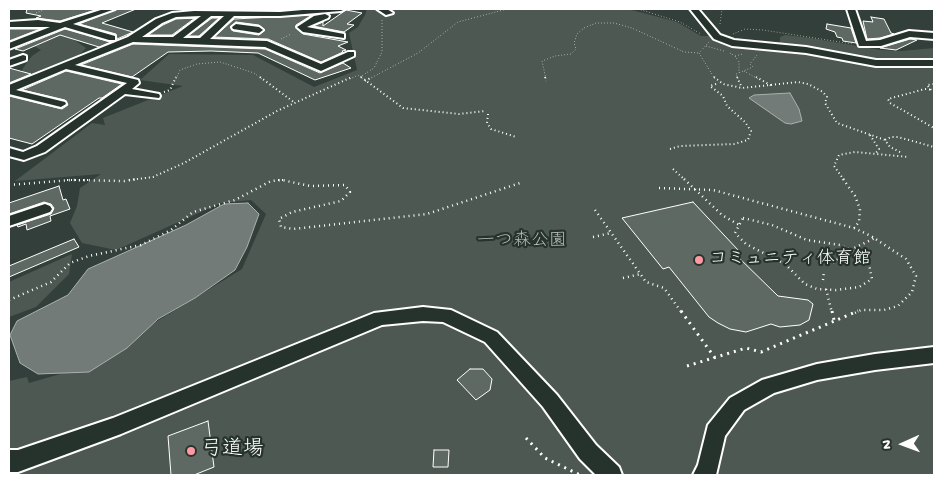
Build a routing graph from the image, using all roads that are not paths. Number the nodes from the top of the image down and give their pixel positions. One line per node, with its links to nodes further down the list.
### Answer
1 (111, 9): 6 (street)
2 (336, 9): 9 (street); 14 (street)
3 (381, 9): 8 (street)
4 (694, 9): 29 (street)
5 (851, 9): 17 (street)
6 (97, 10): 10 (street); 12 (street)
7 (209, 13): 9 (street); 19 (street); 21 (street)
8 (389, 13)
9 (231, 14): 22 (street)
10 (117, 16)
11 (9, 24): 12 (street)
12 (62, 25): 18 (street); 23 (street)
13 (236, 27): 24 (street)
14 (301, 27): 15 (street); 16 (street)
15 (290, 34)
16 (341, 36)
17 (934, 36)
18 (112, 38)
19 (131, 39): 21 (street); 30 (street)
20 (281, 39): 25 (street)
21 (175, 40): 22 (street)
22 (202, 41): 24 (street)
23 (12, 43)
24 (243, 43): 25 (street)
25 (268, 44): 26 (street)
26 (351, 54)
27 (23, 58): 28 (street)
28 (9, 63)
29 (934, 63)
30 (66, 66): 31 (street); 32 (street)
31 (9, 90): 34 (street)
32 (123, 91): 33 (street); 35 (street)
33 (155, 96)
34 (61, 104)
35 (9, 152)
36 (45, 209): 37 (street)
37 (9, 221)
38 (934, 355): 41 (street)
39 (9, 461): 40 (street)
40 (611, 475)
41 (704, 475)

